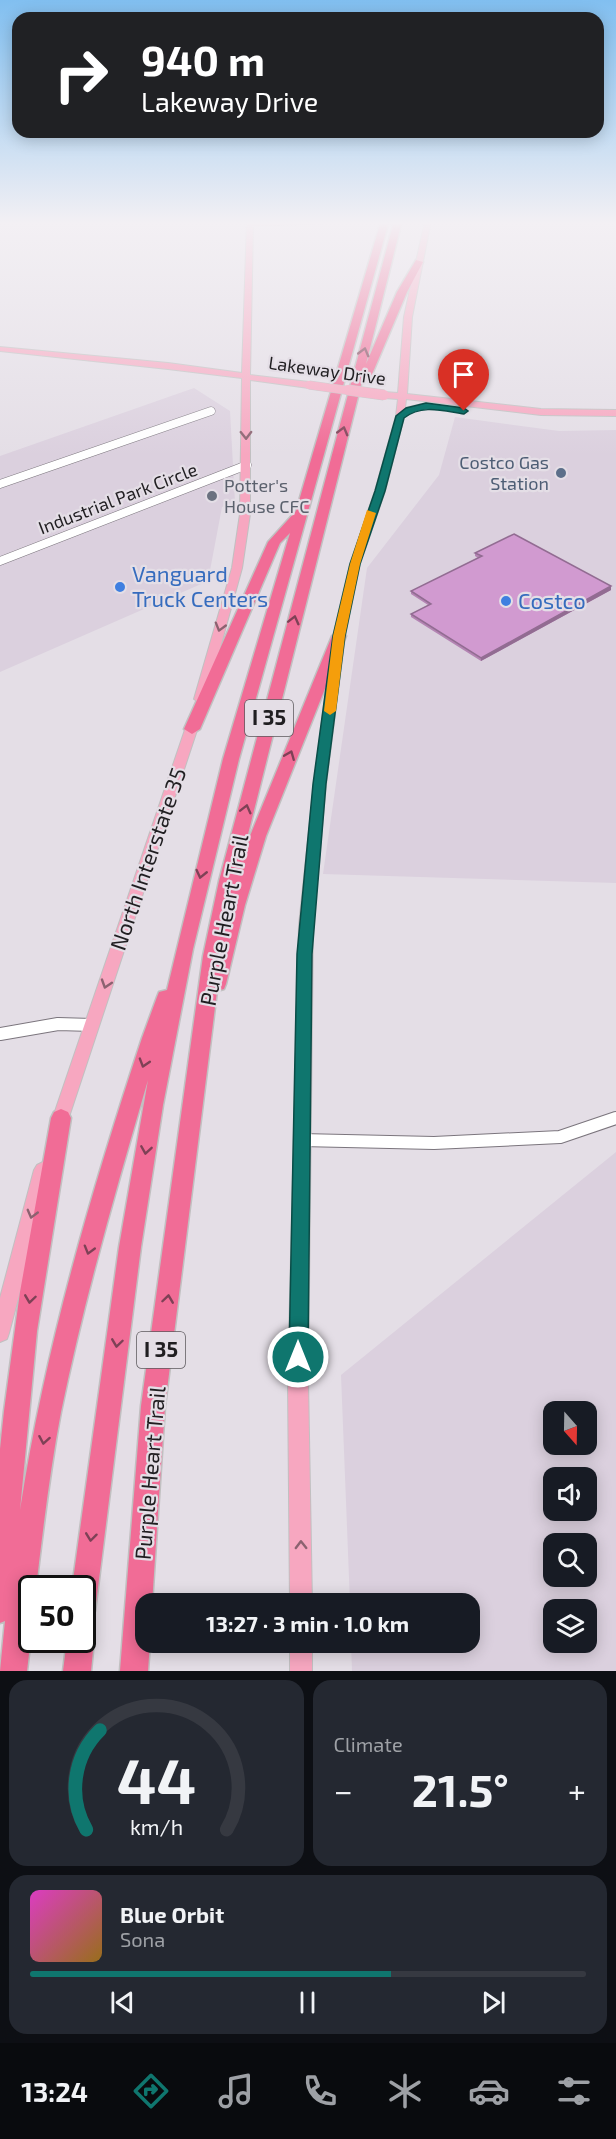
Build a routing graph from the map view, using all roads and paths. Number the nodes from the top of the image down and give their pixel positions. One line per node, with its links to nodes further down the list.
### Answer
1 (248, 299): 7 (main road, North Interstate 35)
2 (362, 299): 19 (highway, Purple Heart Trail / I 35)
3 (378, 299): 12 (highway, Purple Heart Trail / I 35, one-way to 3)
4 (399, 299): 12 (highway)
5 (412, 299): 10 (main road)
6 (0, 349): 8 (main road)
7 (247, 357): 8 (main road); 9 (main road, North Interstate 35)
8 (196, 369): 9 (main road, Lakeway Drive)
9 (246, 376): 10 (main road, Lakeway Drive, bridge); 17 (main road, North Interstate 35, one-way to 17)
10 (403, 398): 11 (main road, Lakeway Drive); 14 (main road, Lakeway Drive); 15 (main road)
11 (426, 406): 15 (main road); 16 (main road, Lakeway Drive)
12 (349, 409): 25 (highway, Purple Heart Trail / I 35, one-way to 12)
13 (211, 411): 18 (street)
14 (616, 413)
15 (400, 416): 21 (main road)
16 (616, 422)
17 (247, 465): 20 (street, Industrial Park Circle); 22 (main road, North Interstate 35, one-way to 22)
18 (0, 484)
19 (300, 513): 22 (highway); 23 (highway, Purple Heart Trail / I 35, one-way to 23)
20 (0, 561)
21 (339, 636): 25 (highway, one-way to 21); 29 (main road)
22 (192, 729): 24 (main road, North Interstate 35, one-way to 24)
23 (184, 949): 31 (highway, Purple Heart Trail / I 35, one-way to 31); 36 (highway, one-way to 36)
24 (92, 1025): 26 (street); 27 (main road, North Interstate 35)
25 (204, 1031): 38 (highway, Purple Heart Trail / I 35, one-way to 25)
26 (0, 1034)
27 (61, 1118): 30 (main road, North Interstate 35, one-way to 30); 33 (highway, one-way to 33)
28 (616, 1118): 29 (street)
29 (301, 1140): 32 (main road, one-way to 29)
30 (0, 1333)
31 (87, 1575)
32 (301, 1593)
33 (0, 1610)
34 (79, 1653): 37 (highway)
35 (301, 1653): 39 (main road)
36 (13, 1671)
37 (77, 1671)
38 (134, 1671)
39 (301, 1671)

